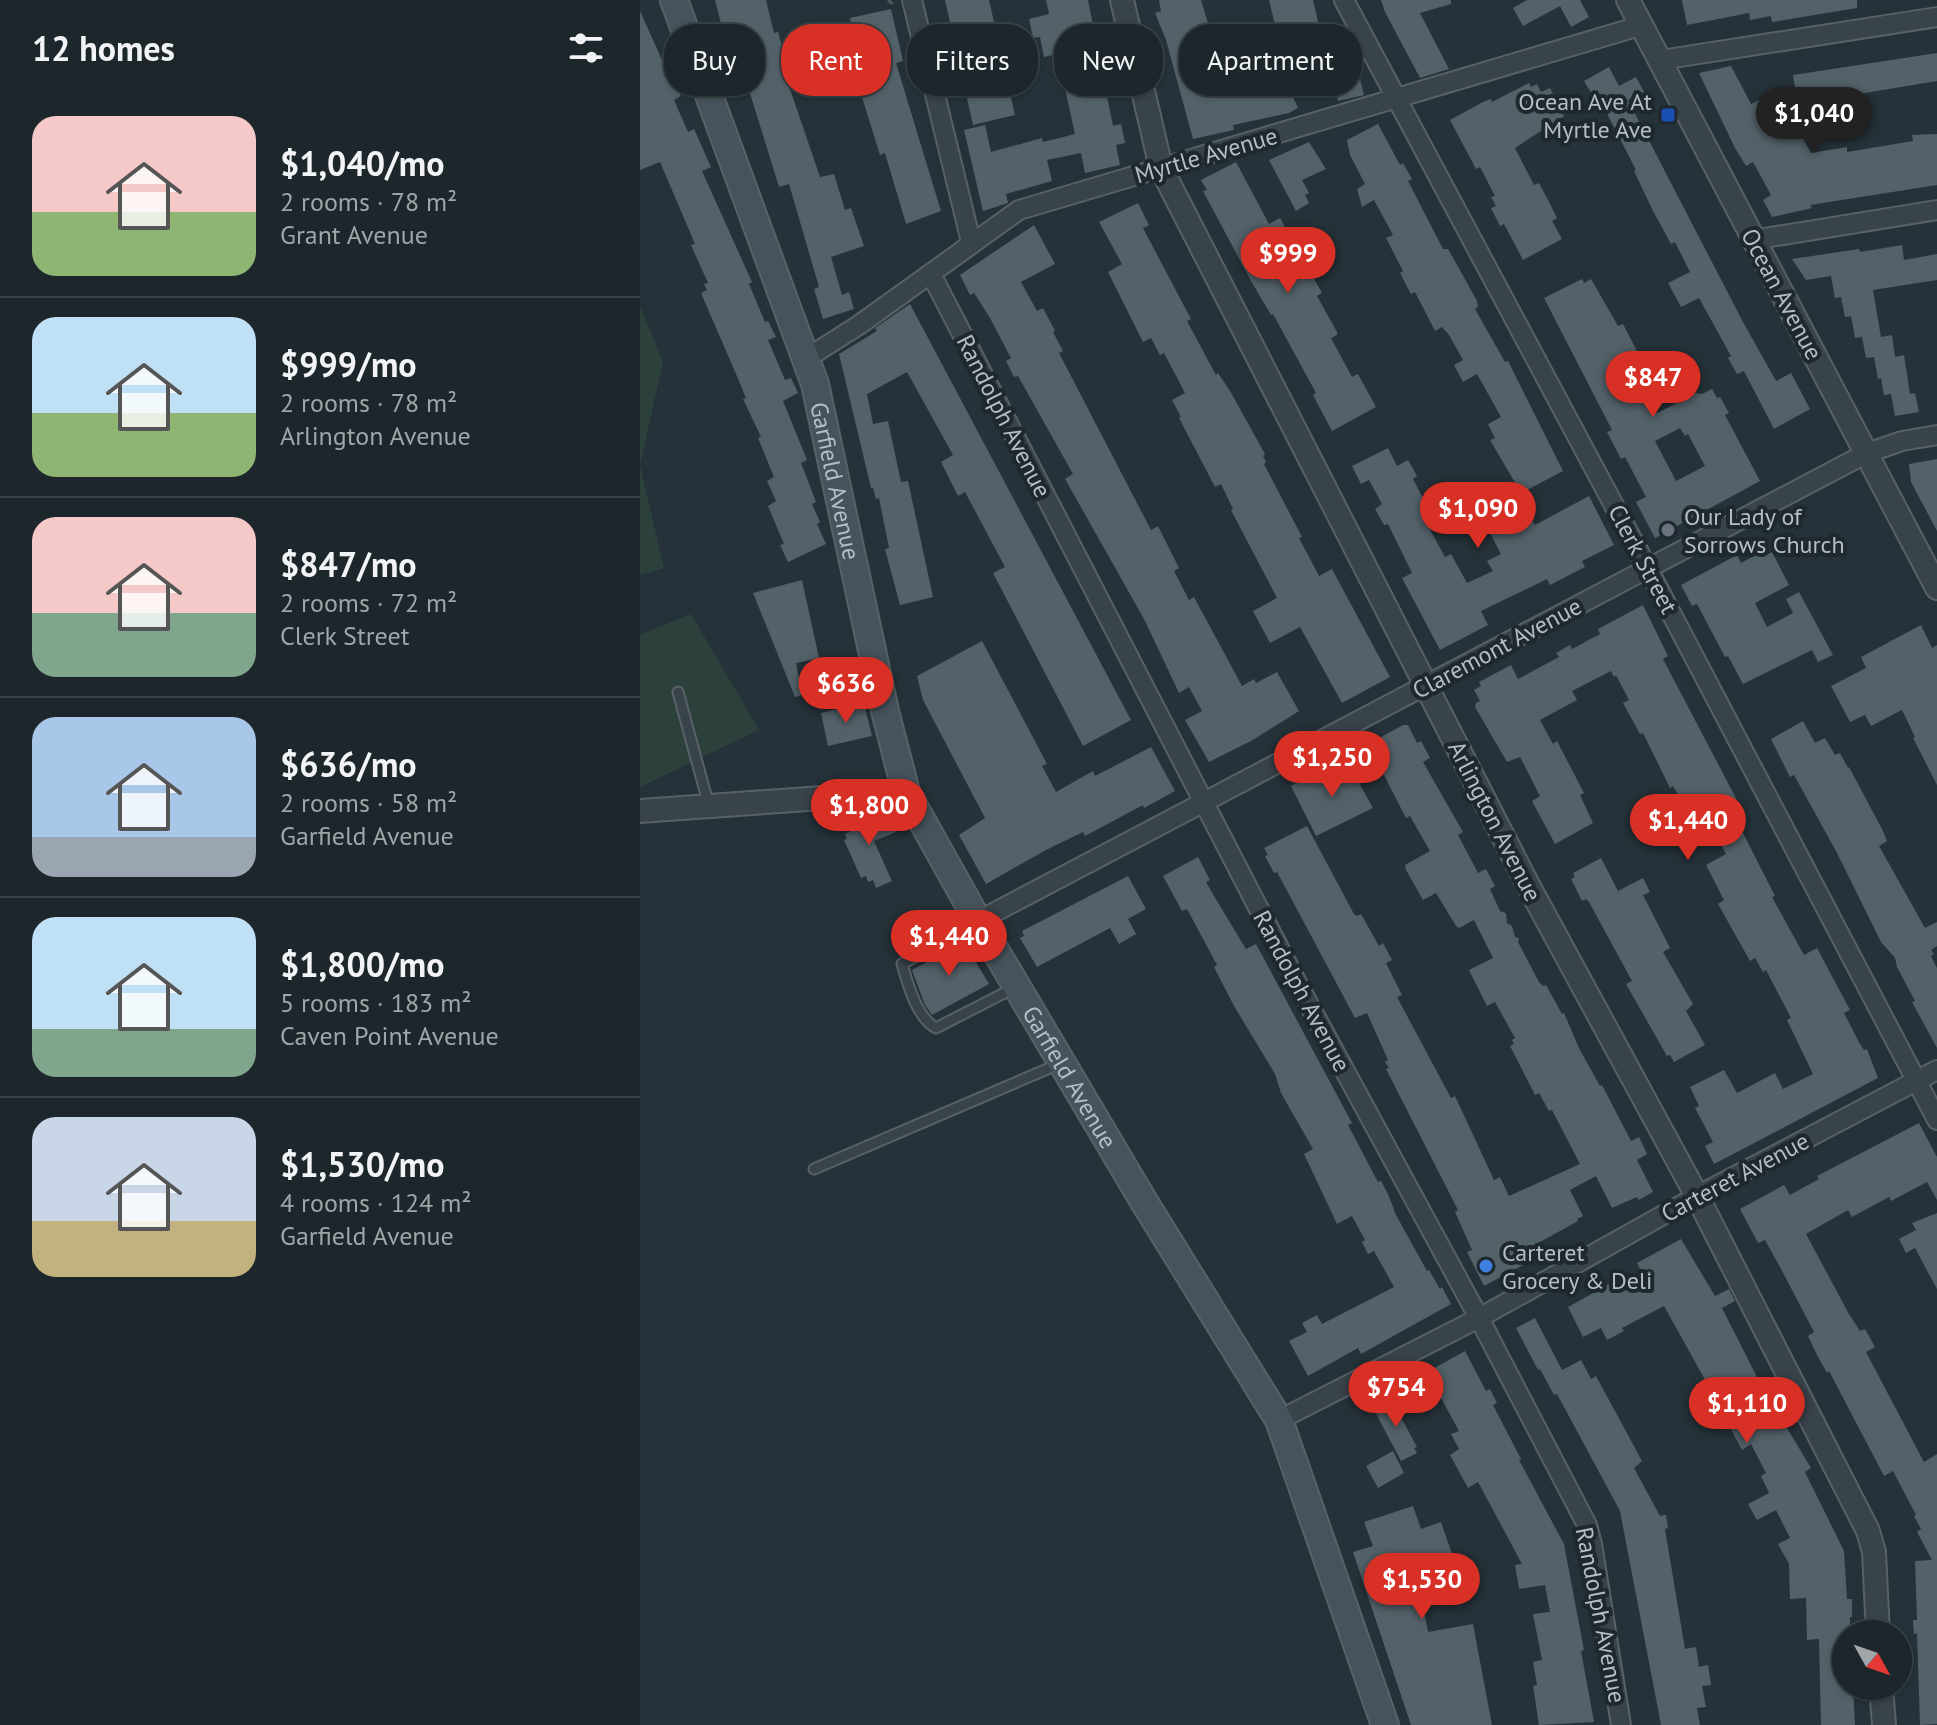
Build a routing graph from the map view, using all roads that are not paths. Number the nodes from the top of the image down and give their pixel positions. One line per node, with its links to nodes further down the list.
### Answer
1 (674, 0): 15 (main road, Garfield Avenue)
2 (912, 0): 13 (street)
3 (1122, 0): 10 (street, Arlington Avenue)
4 (1344, 0): 9 (street, Clerk Street)
5 (1628, 0): 7 (street, Ocean Avenue)
6 (1937, 17): 8 (street)
7 (1643, 25): 8 (street, Ocean Avenue); 9 (street, Myrtle Avenue)
8 (1661, 60): 12 (street, Ocean Avenue)
9 (1396, 99): 10 (street, Myrtle Avenue); 18 (street, Clerk Street)
10 (1161, 168): 13 (street, Myrtle Avenue); 20 (street, Arlington Avenue)
11 (1937, 210): 12 (street)
12 (1752, 240): 17 (street, Ocean Avenue)
13 (971, 242): 14 (street, Myrtle Avenue)
14 (931, 274): 15 (street, Myrtle Avenue); 23 (street, Randolph Avenue)
15 (807, 358): 22 (main road, Garfield Avenue)
16 (1937, 435): 17 (street, Claremont Avenue)
17 (1867, 453): 18 (street, Claremont Avenue); 19 (street, Ocean Avenue)
18 (1648, 569): 20 (street, Claremont Avenue); 30 (street, Clerk Street)
19 (1937, 588)
20 (1425, 685): 23 (street, Claremont Avenue); 33 (street, Arlington Avenue)
21 (678, 692): 24 (lane)
22 (906, 792): 24 (street); 26 (main road, Garfield Avenue)
23 (1203, 803): 26 (street, Claremont Avenue); 34 (street, Randolph Avenue)
24 (709, 806): 25 (street)
25 (640, 811)
26 (978, 921): 27 (main road, Garfield Avenue); 27 (lane)
27 (1017, 987): 28 (main road, Garfield Avenue)
28 (1062, 1063): 32 (lane); 35 (main road, Garfield Avenue)
29 (1937, 1070): 30 (street, Carteret Avenue)
30 (1916, 1080): 31 (street, Clerk Street); 33 (street, Carteret Avenue)
31 (1937, 1120)
32 (814, 1169)
33 (1697, 1196): 34 (street, Carteret Avenue); 36 (street, Arlington Avenue)
34 (1479, 1318): 35 (street, Carteret Avenue); 39 (street, Randolph Avenue)
35 (1279, 1420): 38 (main road, Garfield Avenue)
36 (1877, 1620)
37 (1882, 1700): 40 (street)
38 (1385, 1725)
39 (1621, 1725)
40 (1884, 1725)

